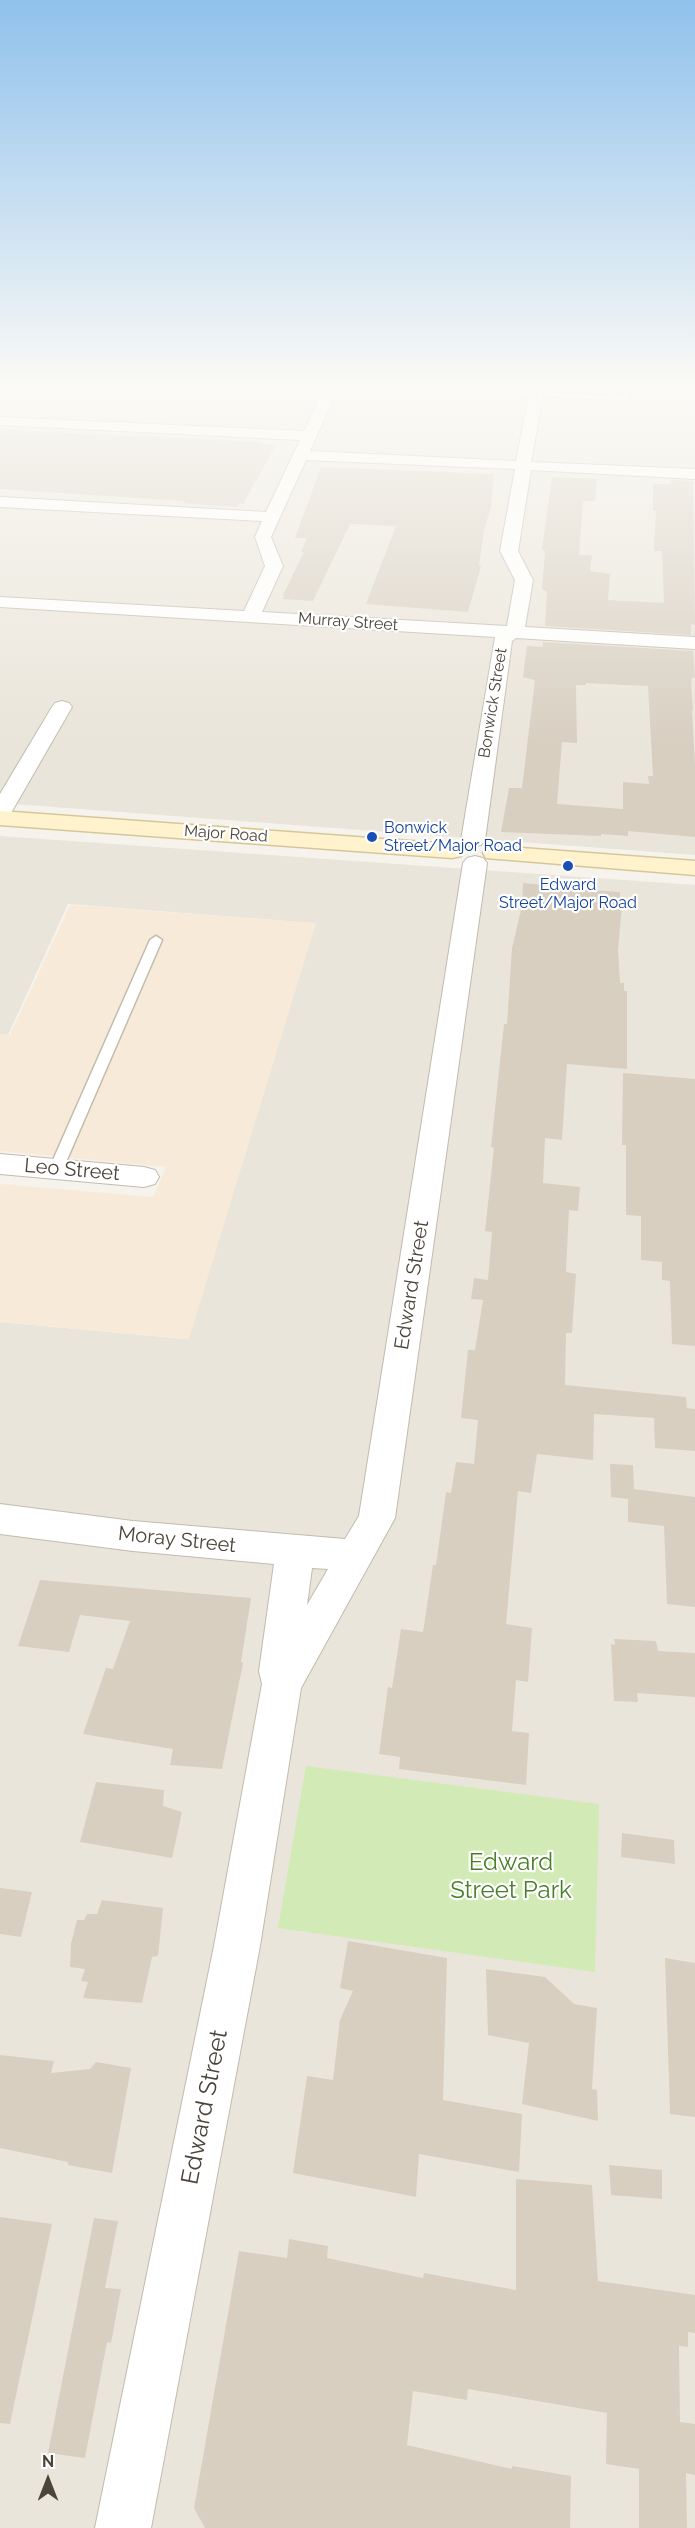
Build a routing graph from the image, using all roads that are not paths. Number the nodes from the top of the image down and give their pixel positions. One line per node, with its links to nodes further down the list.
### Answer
1 (90, 507): 4 (street)
2 (277, 507): 4 (street)
3 (516, 507): 7 (street, Bonwick Street)
4 (272, 517): 6 (street)
5 (0, 602): 6 (street, Murray Street)
6 (251, 616): 7 (street, Murray Street)
7 (508, 632): 8 (street, Murray Street); 12 (street, Bonwick Street)
8 (695, 642)
9 (62, 707): 10 (street)
10 (0, 813)
11 (0, 818): 12 (street, Major Road)
12 (474, 852): 13 (street, Major Road); 20 (street, Edward Street)
13 (695, 868)
14 (156, 939): 16 (lane)
15 (0, 1164): 16 (street, Leo Street)
16 (56, 1169): 17 (street, Leo Street)
17 (144, 1177)
18 (0, 1519): 19 (street, Moray Street)
19 (295, 1551): 20 (street, Moray Street); 21 (street, Edward Street)
20 (355, 1556): 21 (street, Edward Street)
21 (282, 1685): 22 (street, Edward Street)
22 (123, 2528)

